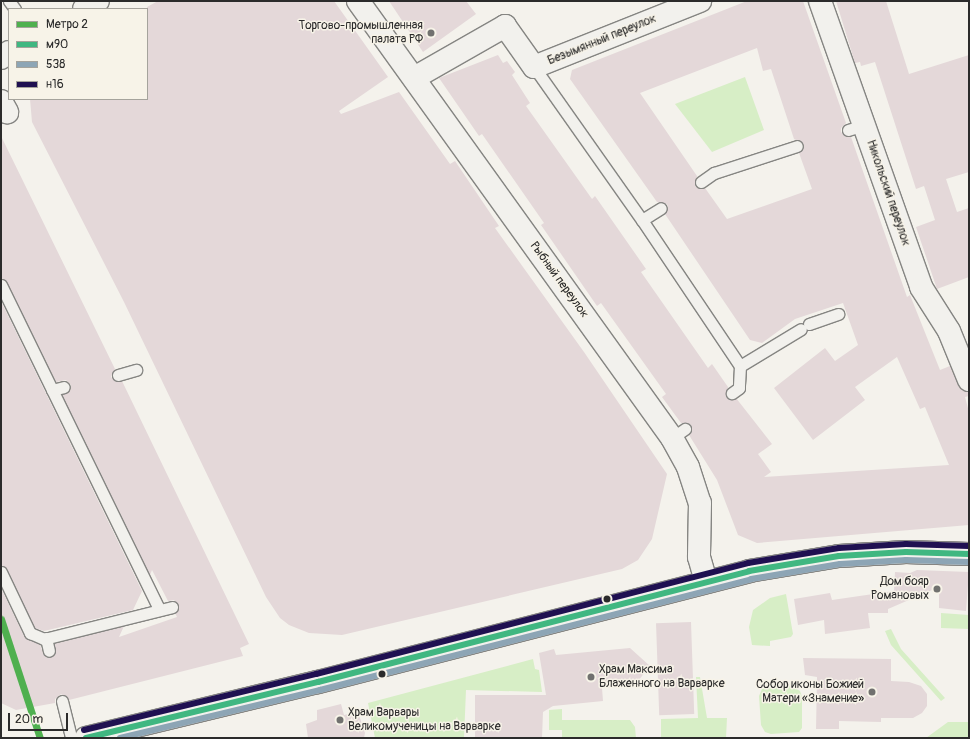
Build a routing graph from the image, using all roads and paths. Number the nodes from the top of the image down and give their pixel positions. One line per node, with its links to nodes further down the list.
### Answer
1 (98, 1): 5 (street)
2 (358, 1): 7 (street, Рыбный переулок)
3 (700, 1): 6 (street, Безымянный переулок)
4 (820, 1): 17 (street, Никольский переулок)
5 (86, 8)
6 (534, 67): 7 (street, Безымянный переулок); 11 (lane)
7 (414, 78): 23 (street, Рыбный переулок)
8 (797, 146): 9 (lane)
9 (701, 182)
10 (661, 208): 11 (lane)
11 (642, 220): 14 (lane)
12 (1, 285): 19 (lane)
13 (838, 314): 14 (lane)
14 (740, 366): 20 (lane)
15 (136, 370): 16 (lane)
16 (118, 375)
17 (969, 380)
18 (64, 387): 19 (lane)
19 (52, 390): 25 (lane)
20 (732, 393)
21 (969, 554): 23 (street)
22 (1, 572): 26 (lane)
23 (706, 582): 30 (street)
24 (172, 607): 25 (lane)
25 (156, 611): 26 (lane)
26 (46, 638): 27 (lane)
27 (50, 651)
28 (62, 701): 29 (lane)
29 (70, 738)
30 (86, 738)

